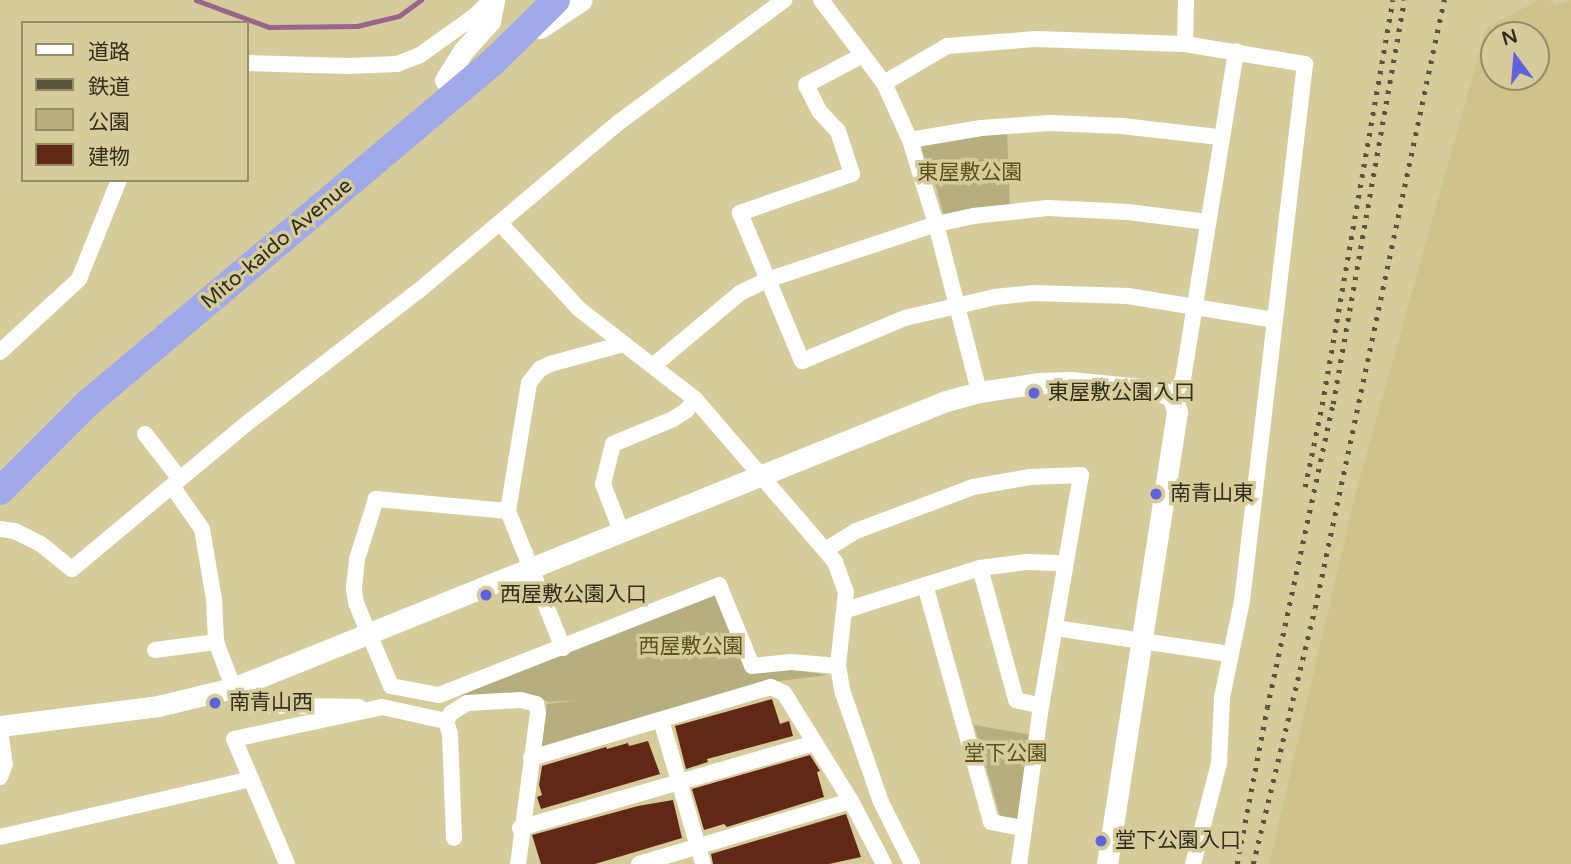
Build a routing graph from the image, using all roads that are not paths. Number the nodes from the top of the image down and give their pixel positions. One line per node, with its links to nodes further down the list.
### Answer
1 (492, 0): 12 (street); 13 (street)
2 (533, 0): 13 (highway, Mito-kaido Avenue)
3 (556, 0): 11 (highway, Mito-kaido Avenue)
4 (582, 0): 11 (street)
5 (784, 0): 19 (street)
6 (821, 0): 10 (street)
7 (1186, 0): 8 (street)
8 (1185, 44): 9 (street); 14 (street)
9 (1236, 51): 15 (street); 24 (street)
10 (861, 56): 14 (street); 21 (street)
11 (493, 62): 35 (highway, Mito-kaido Avenue)
12 (248, 63)
13 (445, 80): 32 (highway, Mito-kaido Avenue)
14 (884, 83): 16 (street)
15 (1219, 137): 16 (street); 18 (street)
16 (910, 141): 20 (street)
17 (118, 182): 26 (street)
18 (1207, 222): 20 (street); 23 (street)
19 (500, 223): 25 (street); 34 (street)
20 (936, 224): 21 (street); 22 (street)
21 (767, 280): 22 (street); 27 (street)
22 (957, 305): 23 (street); 28 (street)
23 (1195, 306): 24 (street); 29 (street)
24 (1275, 320): 51 (street)
25 (623, 344): 27 (street); 36 (street)
26 (0, 352)
27 (654, 365): 30 (street)
28 (979, 392): 29 (street); 33 (street)
29 (1172, 397): 48 (street)
30 (695, 399): 33 (street); 38 (street)
31 (145, 434): 34 (street)
32 (0, 465)
33 (761, 474): 38 (street); 39 (street)
34 (176, 483): 37 (street); 47 (street)
35 (0, 491)
36 (508, 511): 41 (street); 46 (street)
37 (0, 529)
38 (621, 531): 41 (street)
39 (827, 549): 40 (street); 44 (street)
40 (1064, 563): 42 (street); 45 (street)
41 (531, 568): 46 (street); 49 (street)
42 (980, 568): 43 (street); 54 (street)
43 (925, 585): 44 (street); 66 (street)
44 (846, 610): 52 (street)
45 (1055, 628): 48 (street); 54 (street)
46 (369, 633): 49 (street); 53 (street)
47 (216, 642): 50 (street); 53 (street)
48 (1142, 642): 51 (street); 77 (street)
49 (563, 648): 52 (street)
50 (155, 650)
51 (1230, 654): 78 (street)
52 (838, 666): 75 (street)
53 (233, 688): 55 (street); 58 (street)
54 (1041, 706): 66 (street)
55 (382, 707): 57 (street); 62 (street)
56 (661, 720): 59 (street); 60 (street); 63 (street)
57 (446, 721): 60 (street); 68 (street)
58 (0, 728): 61 (street)
59 (815, 743): 63 (street); 64 (street)
60 (531, 758): 65 (street)
61 (0, 777)
62 (251, 779): 67 (street); 70 (street)
63 (679, 783): 65 (street); 69 (street)
64 (851, 801): 69 (street); 74 (street)
65 (520, 828): 71 (street)
66 (1023, 828): 76 (street)
67 (0, 837)
68 (454, 838)
69 (697, 847): 72 (street); 73 (street)
70 (287, 864)
71 (518, 864)
72 (639, 864)
73 (703, 864)
74 (884, 864)
75 (912, 864)
76 (1019, 864)
77 (1107, 864)
78 (1193, 864)

